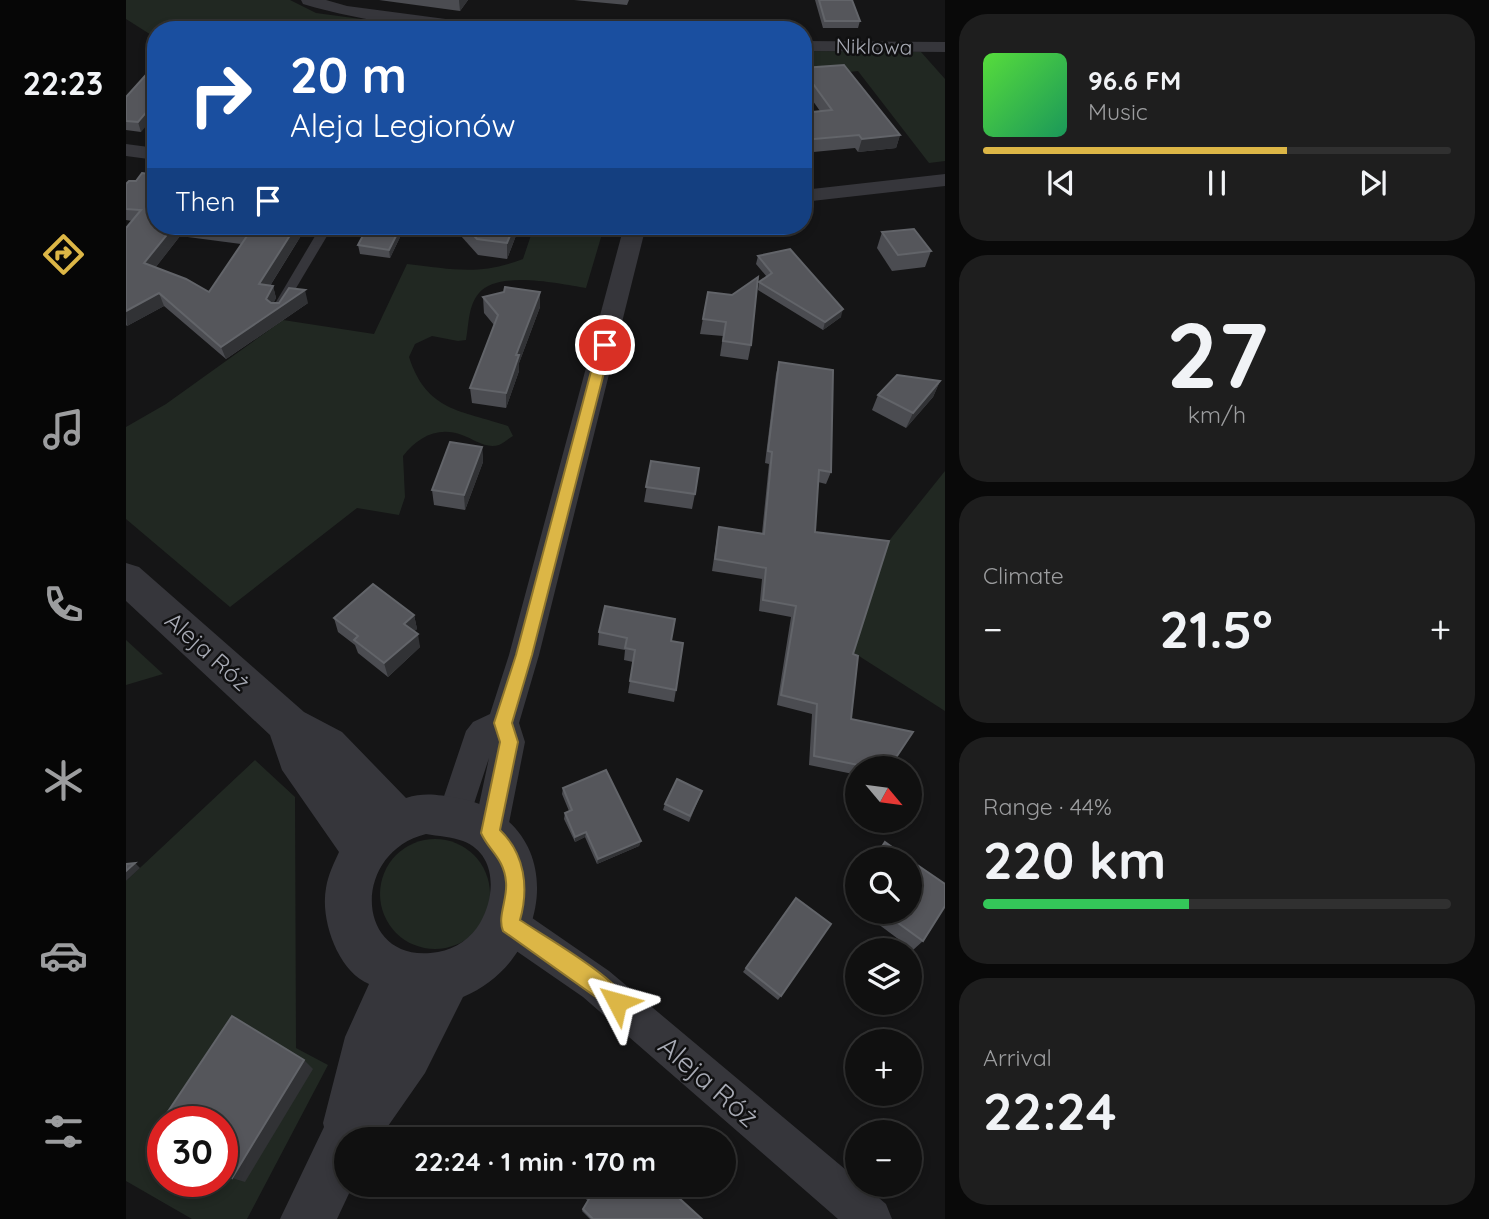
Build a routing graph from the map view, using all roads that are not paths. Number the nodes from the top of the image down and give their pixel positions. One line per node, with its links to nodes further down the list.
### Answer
1 (309, 0): 2 (street)
2 (422, 21)
3 (812, 46): 4 (street, Niklowa)
4 (945, 47)
5 (126, 150): 6 (street)
6 (147, 153)
7 (945, 180): 8 (street)
8 (812, 195)
9 (322, 235): 11 (lane)
10 (633, 235): 13 (street)
11 (278, 310)
12 (126, 578): 14 (street, Aleja Róż)
13 (472, 823): 14 (street); 15 (street)
14 (382, 836): 16 (street)
15 (509, 924): 16 (street); 18 (street, Aleja Róż)
16 (423, 975): 17 (street)
17 (307, 1219)
18 (871, 1219)

